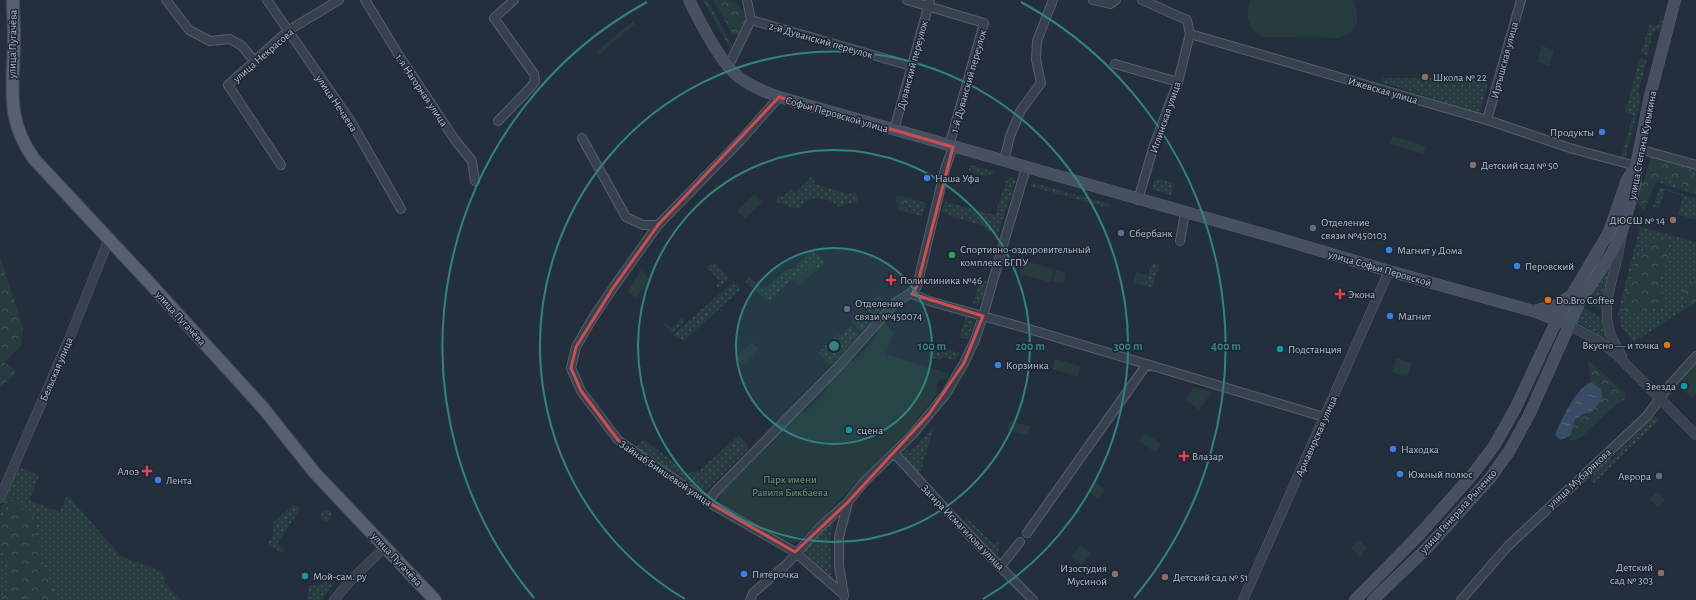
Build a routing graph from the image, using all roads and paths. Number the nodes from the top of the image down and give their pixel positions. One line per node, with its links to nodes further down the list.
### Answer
1 (13, 0): 43 (main road, улица Пугачёва)
2 (166, 0): 20 (street)
3 (267, 0): 18 (street, улица Нечаева)
4 (339, 0): 18 (street, улица Некрасова)
5 (365, 0): 37 (street, 1-я Нагорная улица)
6 (514, 0): 27 (street)
7 (689, 0): 23 (main road, Софьи Перовской улица)
8 (747, 0): 17 (street)
9 (907, 0): 16 (street, 1-й Дуванский переулок)
10 (1053, 0): 32 (street)
11 (1093, 0): 12 (street)
12 (1116, 0)
13 (1142, 0): 19 (street)
14 (1521, 0): 26 (street, Иртышская улица)
15 (1676, 0): 31 (main road, улица Степана Кувыкина)
16 (929, 3): 22 (street, Дуванский переулок); 30 (street, 1-й Дуванский переулок)
17 (751, 20): 22 (street, 2-й Дуванский переулок); 23 (street)
18 (289, 30): 20 (street, улица Некрасова); 39 (street, улица Нечаева)
19 (1190, 34): 24 (street, Иглинская улица); 26 (street, Ижевская улица)
20 (255, 62): 34 (street, улица Некрасова)
21 (1115, 64): 24 (street)
22 (911, 66): 28 (street, Дуванский переулок)
23 (728, 67): 25 (main road, Софьи Перовской улица)
24 (1178, 82): 38 (street, Иглинская улица)
25 (779, 97): 28 (main road, Софьи Перовской улица); 41 (street, Зайнаб Биишевой улица)
26 (1487, 120): 35 (street, Ижевская улица)
27 (498, 121)
28 (894, 130): 30 (main road, Софьи Перовской улица)
29 (582, 138): 41 (street)
30 (951, 147): 32 (main road, Софьи Перовской улица); 46 (street)
31 (1640, 149): 33 (street); 35 (main road, улица Степана Кувыкина)
32 (1004, 161): 36 (main road, Софьи Перовской улица)
33 (1696, 165)
34 (281, 166)
35 (1636, 166): 42 (main road, улица Степана Кувыкина); 47 (main road, улица Генерала Рыленко)
36 (1026, 168): 38 (main road, улица Софьи Перовской); 49 (street, Зайнаб Биишевой улица)
37 (475, 181)
38 (1138, 200): 40 (main road, улица Софьи Перовской)
39 (401, 209)
40 (1185, 213): 44 (street); 45 (main road, улица Софьи Перовской)
41 (658, 225): 60 (street, Зайнаб Биишевой улица)
42 (1621, 234): 51 (main road, улица Степана Кувыкина); 53 (street)
43 (109, 239): 59 (street, Бельская улица); 64 (main road, улица Пугачёва)
44 (1180, 241)
45 (1389, 271): 48 (main road, улица Софьи Перовской); 56 (street, Армавирская улица)
46 (912, 294): 49 (street); 60 (street)
47 (1572, 294): 48 (main road); 50 (main road, улица Генерала Рыленко)
48 (1533, 311): 50 (main road, улица Софьи Перовской)
49 (983, 316): 54 (street); 58 (street, Зайнаб Биишевой улица)
50 (1557, 320): 51 (main road, улица Софьи Перовской); 73 (main road, улица Генерала Рыленко)
51 (1569, 325): 53 (street, улица Софьи Перовской); 74 (main road, улица Генерала Рыленко)
52 (1696, 356): 55 (street, улица Мубарякова)
53 (1625, 363): 55 (street, улица Софьи Перовской)
54 (1147, 364): 56 (street); 62 (street)
55 (1660, 398): 57 (street, улица Софьи Перовской); 75 (street, улица Мубарякова)
56 (1324, 417): 72 (street, Армавирская улица)
57 (1696, 435)
58 (894, 453): 61 (street, Зайнаб Биишевой улица); 66 (street, Загира Исмагилова улица)
59 (0, 498)
60 (708, 502): 65 (street, Зайнаб Биишевой улица)
61 (848, 502): 65 (street); 67 (street, Зайнаб Биишевой улица)
62 (1027, 533)
63 (1020, 542): 66 (street)
64 (386, 546): 68 (street); 69 (main road, улица Пугачёва)
65 (795, 552): 67 (street, Зайнаб Биишевой улица); 70 (street)
66 (1001, 566): 71 (street, Загира Исмагилова улица)
67 (845, 598)
68 (334, 600)
69 (435, 600)
70 (750, 600)
71 (1033, 600)
72 (1243, 600)
73 (1355, 600)
74 (1373, 600)
75 (1461, 600)

